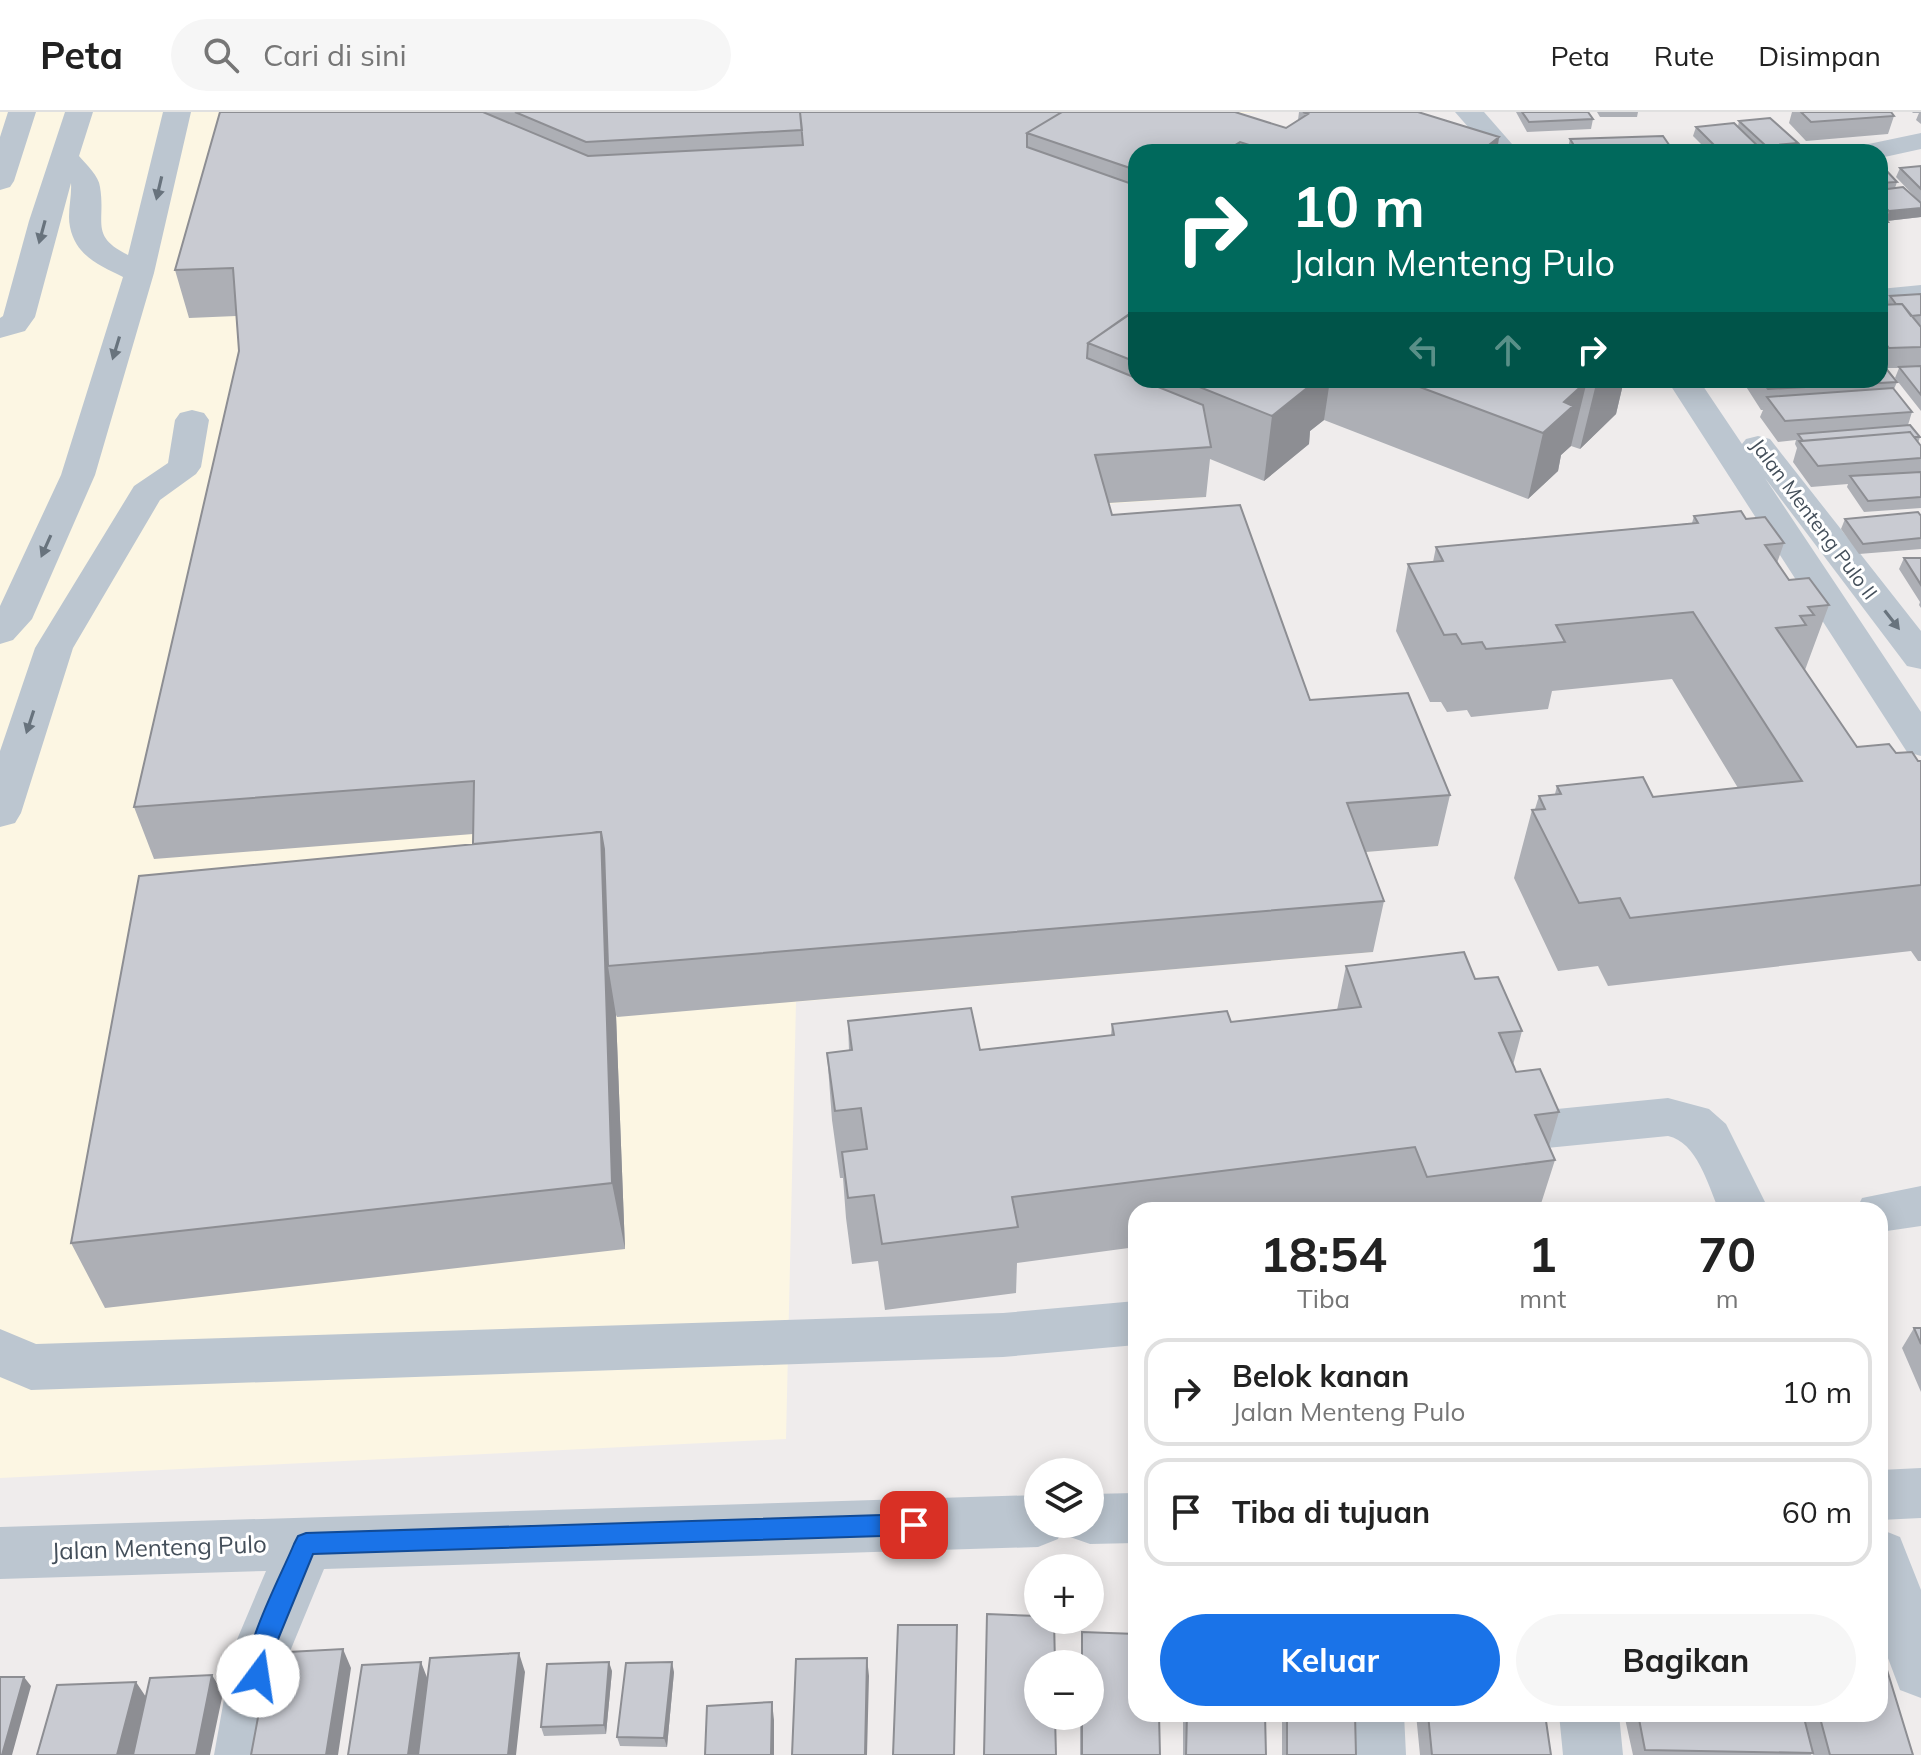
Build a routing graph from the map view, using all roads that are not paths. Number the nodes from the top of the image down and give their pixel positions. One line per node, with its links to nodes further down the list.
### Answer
1 (22, 112): 11 (street)
2 (79, 112): 10 (street)
3 (177, 112): 12 (street, one-way to 12)
4 (1469, 112): 7 (street)
5 (1501, 112): 8 (street)
6 (1912, 131): 9 (street)
7 (1498, 144)
8 (1523, 144)
9 (1885, 144)
10 (66, 158): 12 (street); 15 (street, one-way to 15)
11 (0, 181)
12 (139, 273): 19 (street, one-way to 19)
13 (1921, 294): 14 (street)
14 (1888, 296)
15 (0, 328)
16 (1688, 388): 25 (street)
17 (1715, 388): 21 (street, Jalan Menteng Pulo II)
18 (192, 420): 19 (street)
19 (112, 484): 22 (street); 23 (street, one-way to 23)
20 (1859, 521): 21 (street)
21 (1819, 526): 24 (street, Jalan Menteng Pulo II, one-way to 24)
22 (77, 613): 23 (street); 26 (street, one-way to 26)
23 (7, 626)
24 (1921, 657)
25 (1921, 743)
26 (0, 813)
27 (1494, 1134): 28 (street)
28 (1740, 1202)
29 (1921, 1206): 30 (street)
30 (1888, 1211)
31 (1128, 1324): 32 (street)
32 (0, 1351)
33 (1921, 1493): 34 (street)
34 (1888, 1495)
35 (1128, 1518): 36 (street)
36 (1104, 1519)
37 (1024, 1521): 38 (street, Jalan Menteng Pulo)
38 (306, 1544): 39 (street, Jalan Menteng Pulo); 44 (street)
39 (0, 1553)
40 (1888, 1577): 41 (street)
41 (1921, 1670)
42 (1374, 1722): 45 (street)
43 (1590, 1722): 46 (street)
44 (244, 1755)
45 (1376, 1755)
46 (1593, 1755)

